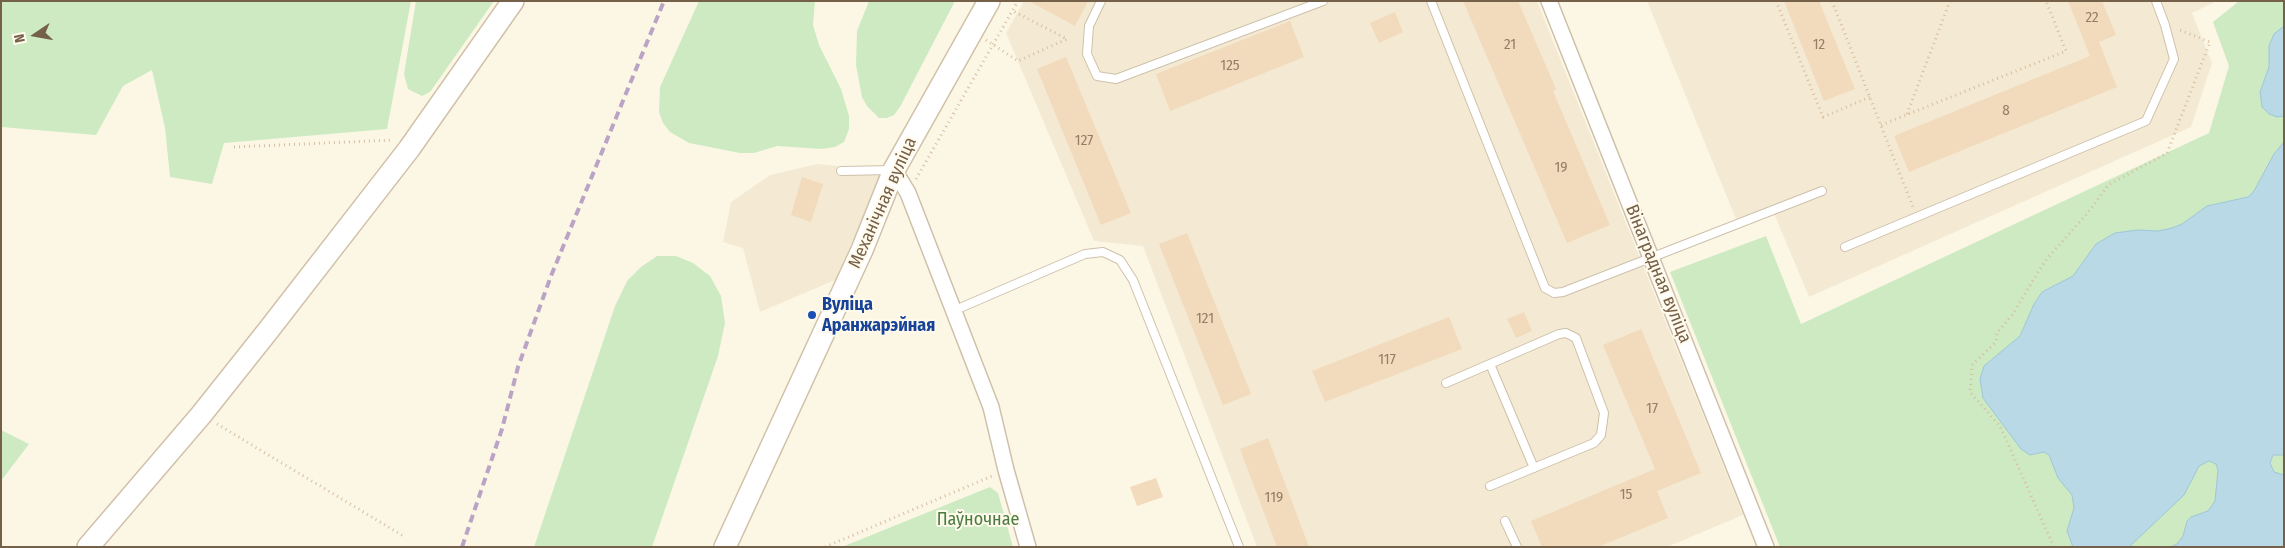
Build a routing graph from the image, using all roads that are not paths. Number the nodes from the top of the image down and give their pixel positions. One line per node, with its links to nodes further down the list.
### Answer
1 (512, 1): 20 (street)
2 (989, 1): 8 (street, Механічная вуліца)
3 (1101, 1): 4 (lane)
4 (1323, 1)
5 (1431, 1): 12 (lane)
6 (1549, 1): 12 (street, Вінаградная вуліца)
7 (2156, 1): 11 (lane)
8 (894, 170): 9 (lane); 13 (street); 21 (street, Механічная вуліца)
9 (841, 171)
10 (1822, 191): 12 (lane)
11 (1845, 247)
12 (1652, 258): 19 (street, Вінаградная вуліца)
13 (953, 311): 22 (street); 23 (lane)
14 (1490, 364): 15 (lane); 16 (lane); 16 (lane)
15 (1446, 383)
16 (1534, 468): 17 (lane)
17 (1490, 486)
18 (1505, 521): 24 (lane)
19 (1760, 545)
20 (88, 547)
21 (725, 547)
22 (1028, 547)
23 (1239, 547)
24 (1517, 547)

